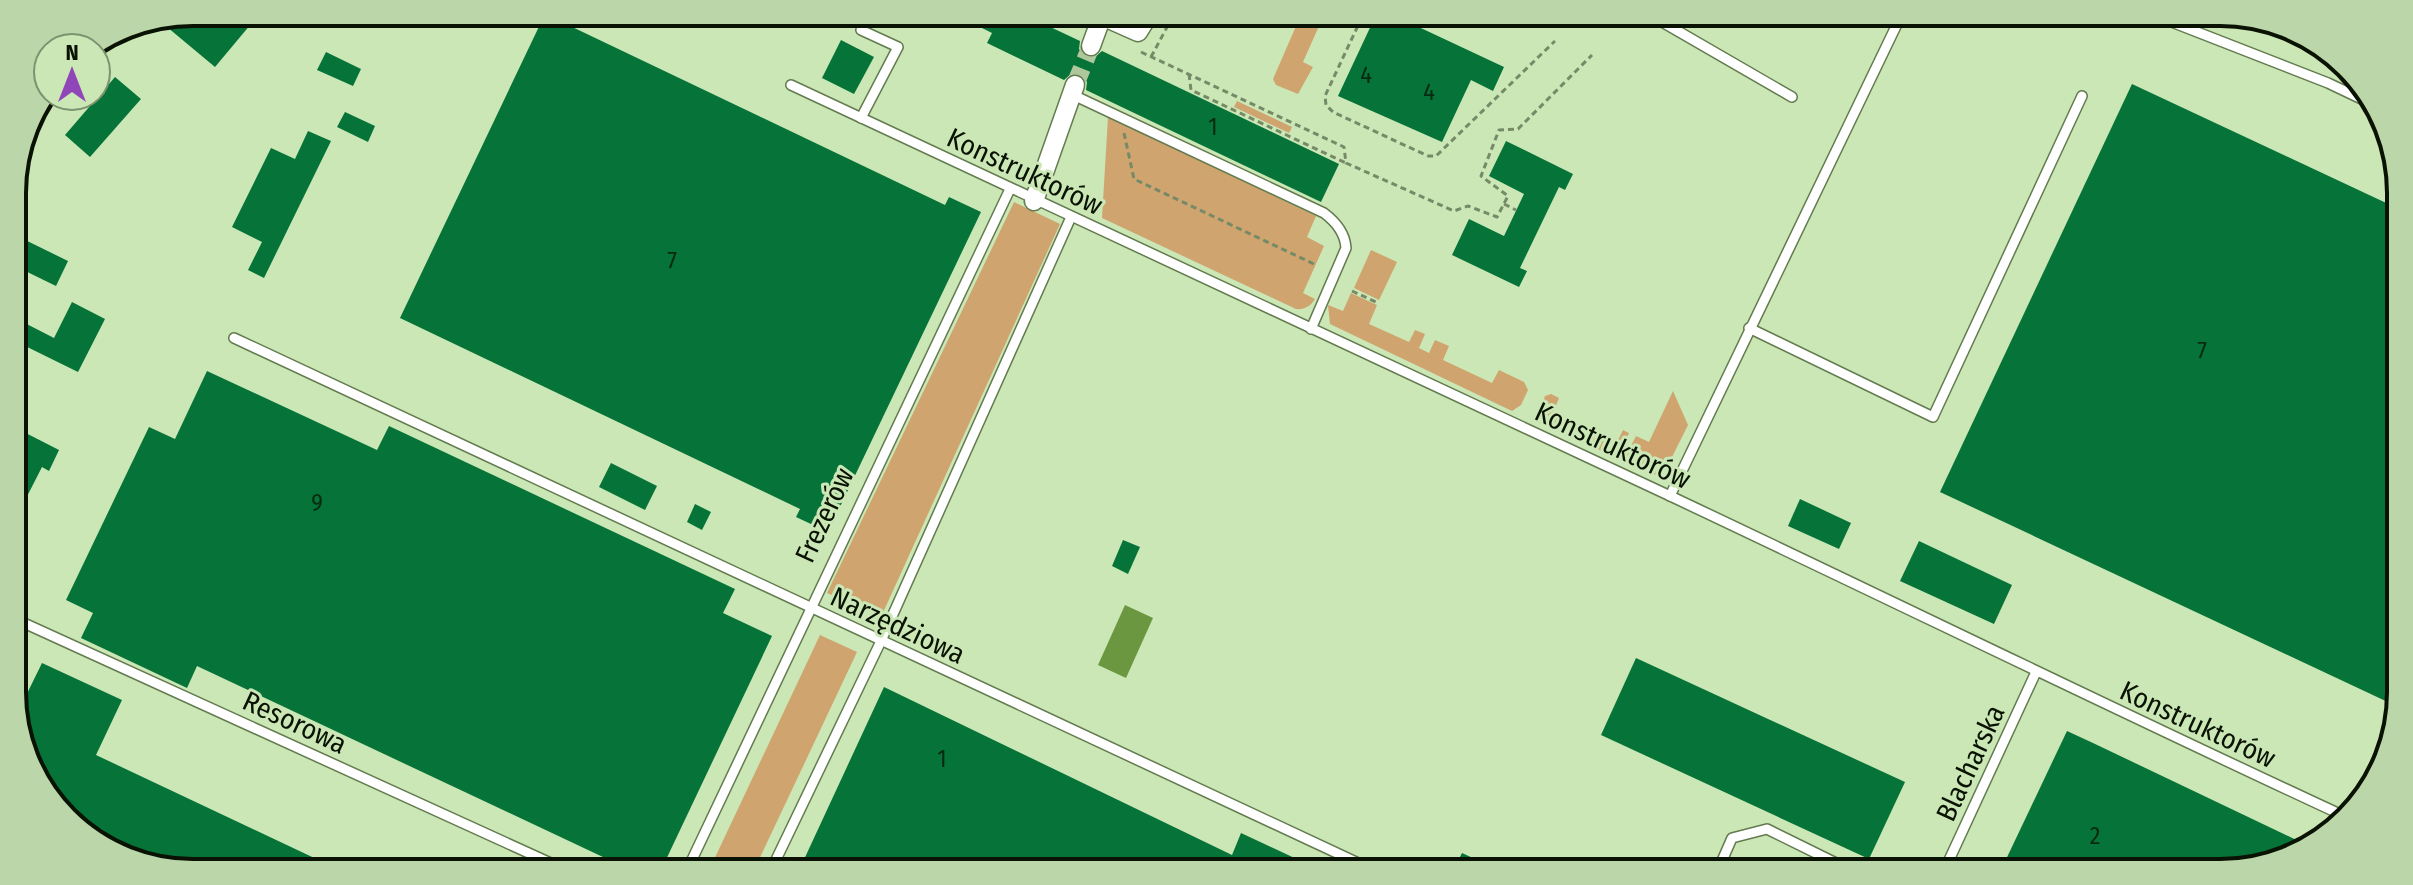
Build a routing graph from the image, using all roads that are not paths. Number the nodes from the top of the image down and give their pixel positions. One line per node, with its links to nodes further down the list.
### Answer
1 (863, 26): 12 (lane)
2 (1098, 26): 6 (street)
3 (1669, 26): 10 (lane)
4 (1896, 26): 16 (lane)
5 (2182, 26): 11 (lane)
6 (1091, 46)
7 (791, 85): 12 (lane, Konstruktorów)
8 (1073, 90): 14 (street); 17 (lane)
9 (2082, 96): 16 (lane)
10 (1792, 97)
11 (2357, 97)
12 (861, 118): 13 (lane, Konstruktorów)
13 (1010, 189): 14 (lane, Konstruktorów); 20 (lane, Frezerów)
14 (1034, 201): 15 (lane, Konstruktorów)
15 (1071, 217): 17 (lane, Konstruktorów); 22 (lane)
16 (1749, 328): 19 (lane)
17 (1311, 329): 19 (lane, Konstruktorów)
18 (234, 338): 20 (lane, Narzędziowa)
19 (1670, 496): 23 (lane, Konstruktorów)
20 (810, 609): 22 (lane, Narzędziowa); 26 (lane, Frezerów)
21 (26, 624): 25 (lane, Resorowa)
22 (881, 641): 27 (lane); 28 (lane, Narzędziowa)
23 (2036, 672): 24 (lane, Konstruktorów); 31 (lane, Blacharska)
24 (2336, 812)
25 (542, 859)
26 (692, 859)
27 (776, 859)
28 (1350, 859)
29 (1723, 859): 30 (lane)
30 (1828, 859)
31 (1950, 859)

